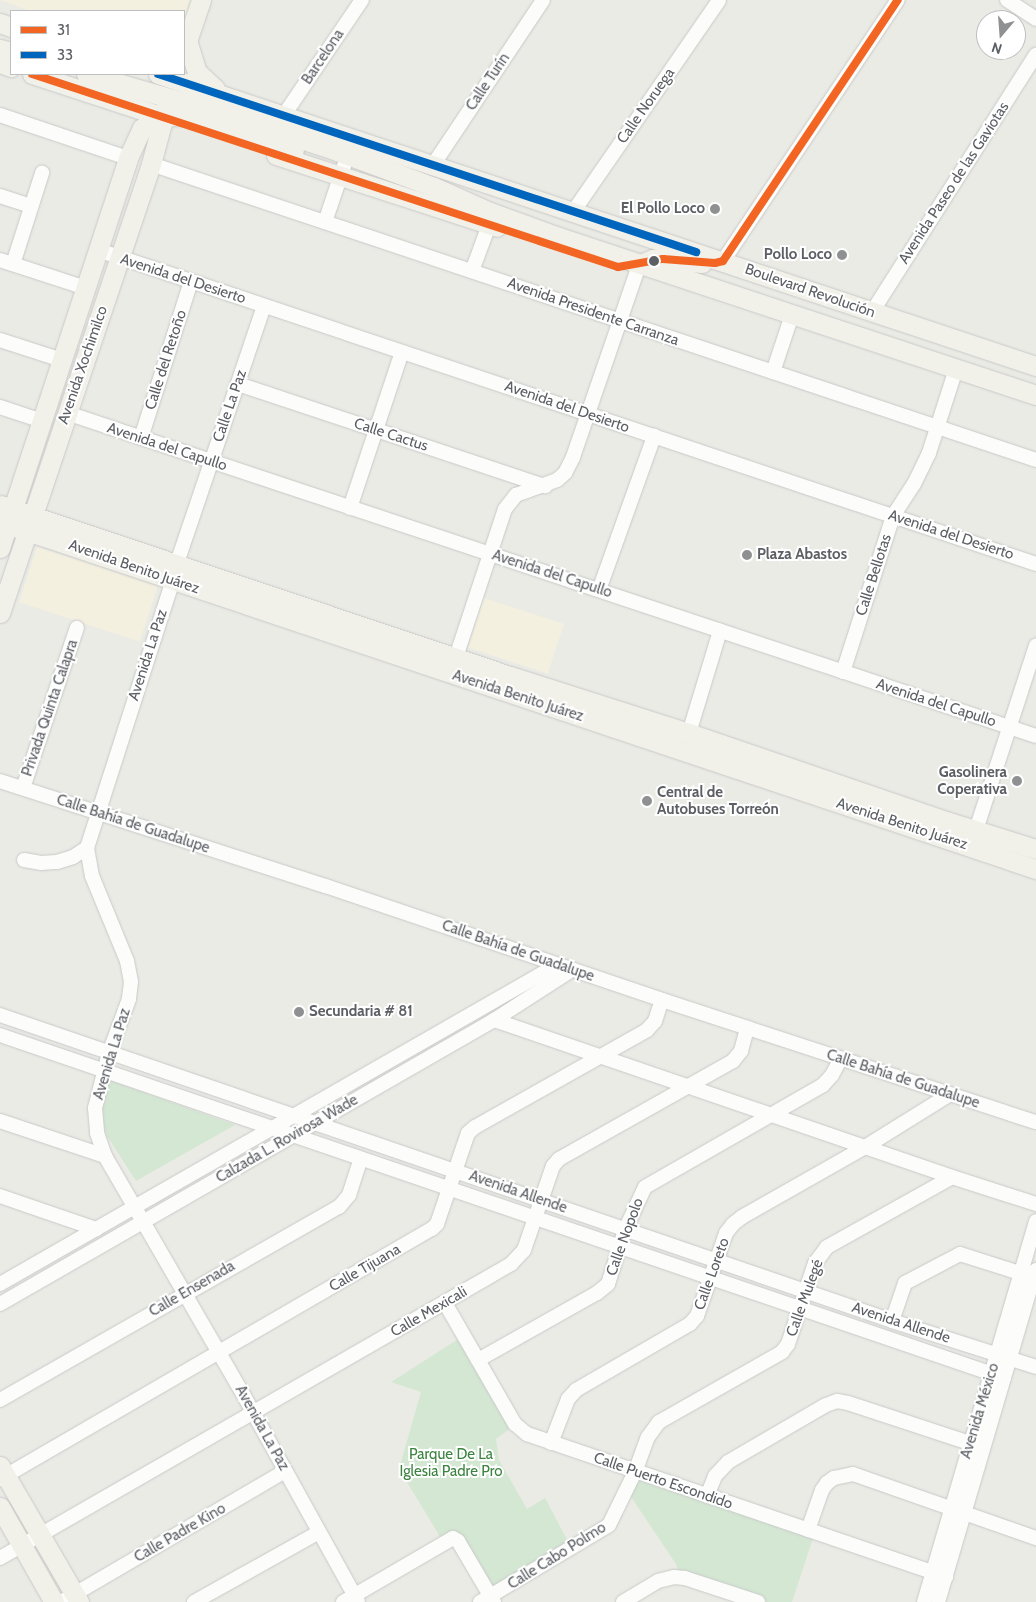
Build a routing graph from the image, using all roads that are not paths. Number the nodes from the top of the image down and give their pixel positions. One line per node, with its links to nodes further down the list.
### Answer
1 (201, 0): 8 (main road)
2 (362, 0): 16 (street, Barcelona)
3 (543, 0): 20 (street, Calle Turín)
4 (719, 0): 27 (street, Calle Noruega)
5 (898, 0): 32 (street)
6 (1007, 0): 7 (street)
7 (1036, 19)
8 (185, 47): 13 (main road)
9 (1036, 55): 39 (street, Avenida Paseo de las Gaviotas)
10 (35, 75): 17 (main road)
11 (90, 75): 14 (main road)
12 (170, 75): 13 (main road, Boulevard Revolución); 14 (main road, Avenida Xochimilco)
13 (222, 94): 16 (main road, Boulevard Revolución)
14 (168, 97): 17 (main road, Avenida Xochimilco); 23 (main road)
15 (0, 115): 18 (street)
16 (284, 115): 20 (main road, Boulevard Revolución)
17 (163, 116): 18 (main road, Avenida Xochimilco); 19 (main road, Avenida Xochimilco); 21 (main road)
18 (128, 158): 30 (main road, Avenida Xochimilco)
19 (151, 164): 28 (street, Avenida Presidente Carranza); 31 (main road, Avenida Xochimilco)
20 (433, 165): 24 (main road, Boulevard Revolución)
21 (342, 171): 23 (main road); 28 (street); 29 (main road)
22 (42, 173): 26 (street)
23 (434, 188): 24 (main road); 34 (main road)
24 (516, 192): 27 (main road, Boulevard Revolución)
25 (0, 196): 26 (street)
26 (31, 206): 33 (street)
27 (573, 212): 32 (main road, Boulevard Revolución)
28 (325, 222): 35 (street, Avenida Presidente Carranza)
29 (489, 225): 34 (main road); 35 (street)
30 (98, 250): 31 (street, Avenida del Desierto); 37 (main road, Avenida Xochimilco)
31 (119, 258): 36 (street, Avenida del Desierto); 51 (main road, Avenida Xochimilco)
32 (723, 261): 34 (main road); 39 (main road, Boulevard Revolución)
33 (6, 262): 37 (street)
34 (639, 265): 40 (main road); 41 (street)
35 (472, 271): 41 (street, Avenida Presidente Carranza)
36 (191, 282): 38 (street, Avenida del Desierto); 57 (street, Calle del Retoño)
37 (86, 288): 44 (main road, Avenida Xochimilco)
38 (264, 306): 43 (street, Avenida del Desierto); 48 (street, Calle La Paz)
39 (872, 312): 40 (main road); 45 (main road, Boulevard Revolución)
40 (792, 315): 46 (main road); 47 (street)
41 (620, 321): 47 (street, Avenida Presidente Carranza); 52 (street)
42 (0, 340): 44 (street)
43 (402, 352): 52 (street, Avenida del Desierto); 55 (street)
44 (62, 360): 53 (main road, Avenida Xochimilco)
45 (1036, 366)
46 (956, 369): 49 (main road); 54 (street, Calle Bellotas)
47 (772, 372): 54 (street, Avenida Presidente Carranza)
48 (238, 384): 55 (street, Calle Cactus); 59 (street, Calle La Paz)
49 (1036, 395)
50 (0, 407): 53 (street)
51 (67, 413): 57 (street, Avenida del Capullo); 64 (main road, Avenida Xochimilco)
52 (588, 414): 56 (street, Avenida del Desierto); 60 (street)
53 (42, 421): 62 (main road, Avenida Xochimilco)
54 (937, 427): 58 (street, Avenida Presidente Carranza); 63 (street, Calle Bellotas)
55 (376, 430): 60 (street, Calle Cactus); 61 (street)
56 (654, 436): 63 (street, Avenida del Desierto); 69 (street)
57 (141, 438): 59 (street, Avenida del Capullo)
58 (1036, 460)
59 (211, 461): 61 (street, Avenida del Capullo); 68 (street, Calle La Paz)
60 (545, 486): 66 (street)
61 (350, 508): 66 (street, Avenida del Capullo)
62 (5, 515): 64 (main road, Avenida Benito Juárez); 65 (main road, Avenida Xochimilco)
63 (893, 516): 67 (street, Avenida del Desierto); 76 (street, Calle Bellotas)
64 (30, 524): 68 (main road, Avenida Benito Juárez); 70 (main road, Avenida Xochimilco)
65 (0, 548)
66 (490, 554): 69 (street, Avenida del Capullo); 75 (street)
67 (1036, 564)
68 (175, 572): 73 (main road, Avenida Benito Juárez); 84 (street, Avenida La Paz)
69 (599, 590): 72 (street, Avenida del Capullo)
70 (0, 613)
71 (77, 628): 83 (street, Privada Quinta Calapra)
72 (720, 630): 76 (street, Avenida del Capullo); 79 (street)
73 (361, 635): 75 (main road, Avenida Benito Juárez); 77 (main road, Avenida Benito Juárez)
74 (1036, 646): 78 (street)
75 (456, 657): 79 (main road, Avenida Benito Juárez)
76 (843, 672): 78 (street, Avenida del Capullo)
77 (604, 724): 79 (main road); 81 (main road, Avenida Benito Juárez)
78 (1009, 727): 80 (street, Avenida del Capullo); 87 (street)
79 (689, 733): 81 (main road); 85 (main road, Avenida Benito Juárez)
80 (1036, 736)
81 (691, 754): 86 (main road, Avenida Benito Juárez)
82 (0, 781): 83 (street, Calle Bahía de Guadalupe)
83 (23, 788): 84 (street, Calle Bahía de Guadalupe)
84 (97, 813): 88 (street, Avenida La Paz); 92 (street, Calle Bahía de Guadalupe)
85 (946, 821): 86 (main road); 87 (main road, Avenida Benito Juárez)
86 (917, 829): 91 (main road, Avenida Benito Juárez)
87 (976, 830): 89 (main road, Avenida Benito Juárez)
88 (87, 848): 90 (street); 99 (street, Avenida La Paz)
89 (1036, 848)
90 (24, 860)
91 (1036, 869)
92 (557, 965): 93 (street, Calle Bahía de Guadalupe); 106 (street, Calzada L. Rovirosa Wade)
93 (572, 970): 94 (street, Calle Bahía de Guadalupe); 96 (street, Calzada L. Rovirosa Wade)
94 (662, 1000): 97 (street, Calle Bahía de Guadalupe); 100 (street, Calle Tijuana)
95 (0, 1015): 99 (street, Avenida Allende)
96 (494, 1020): 100 (street); 108 (street, Calzada L. Rovirosa Wade)
97 (747, 1028): 101 (street, Calle Bahía de Guadalupe); 103 (street, Calle Mexicali)
98 (0, 1035): 102 (street, Avenida Allende)
99 (109, 1053): 102 (street, Avenida La Paz); 106 (street, Avenida Allende)
100 (602, 1057): 103 (street); 115 (street, Calle Tijuana)
101 (841, 1058): 104 (street, Calle Bahía de Guadalupe); 105 (street, Calle Nopolo)
102 (104, 1071): 110 (street, Avenida Allende); 113 (street, Avenida La Paz)
103 (686, 1086): 105 (street); 119 (street, Calle Mexicali)
104 (950, 1094): 109 (street, Calle Bahía de Guadalupe); 112 (street, Calle Loreto)
105 (769, 1115): 112 (street); 126 (street, Calle Nopolo)
106 (294, 1116): 108 (street, Avenida Allende); 110 (street, Calzada L. Rovirosa Wade)
107 (0, 1121): 113 (street)
108 (314, 1122): 111 (street, Calzada L. Rovirosa Wade); 115 (street, Avenida Allende)
109 (1036, 1122)
110 (271, 1129): 111 (street, Avenida Allende); 121 (street, Calzada L. Rovirosa Wade)
111 (292, 1135): 114 (street, Avenida Allende); 124 (street, Calzada L. Rovirosa Wade)
112 (865, 1148): 116 (street); 128 (street, Calle Loreto)
113 (105, 1156): 121 (street, Avenida La Paz)
114 (362, 1159): 117 (street, Avenida Allende); 134 (street, Calle Ensenada)
115 (454, 1171): 117 (street, Calle Tijuana); 119 (street, Avenida Allende)
116 (952, 1177): 120 (street); 133 (street, Calle Mulegé)
117 (448, 1188): 122 (street, Avenida Allende); 139 (street, Calle Tijuana)
118 (0, 1196): 125 (street)
119 (540, 1200): 122 (street, Calle Mexicali); 126 (street, Avenida Allende)
120 (1036, 1204)
121 (134, 1207): 124 (street, Avenida La Paz); 125 (street, Calzada L. Rovirosa Wade)
122 (534, 1218): 127 (street, Avenida Allende); 135 (street, Calle Mexicali)
123 (1036, 1221): 130 (street, Avenida México)
124 (143, 1222): 134 (street, Avenida La Paz); 136 (street, Calzada L. Rovirosa Wade)
125 (96, 1229): 132 (street, Calzada L. Rovirosa Wade)
126 (625, 1230): 127 (street, Calle Nopolo); 128 (street, Avenida Allende)
127 (620, 1247): 131 (street, Avenida Allende); 141 (street, Calle Nopolo)
128 (717, 1261): 131 (street, Calle Loreto); 133 (street, Avenida Allende)
129 (1036, 1270): 140 (street, Avenida México)
130 (1020, 1273): 138 (street); 140 (street, Avenida México)
131 (711, 1278): 137 (street, Avenida Allende); 146 (street, Calle Loreto)
132 (0, 1284)
133 (806, 1291): 137 (street, Calle Mulegé); 138 (street, Avenida Allende)
134 (184, 1293): 139 (street, Avenida La Paz); 144 (street, Calle Ensenada)
135 (445, 1303): 141 (street, Calle Puerto Escondido); 145 (street, Calle Mexicali)
136 (0, 1304)
137 (800, 1309): 143 (street, Avenida Allende); 149 (street, Calle Mulegé)
138 (892, 1321): 140 (street, Avenida Allende)
139 (219, 1352): 145 (street, Avenida La Paz); 150 (street, Calle Tijuana)
140 (1003, 1357): 142 (street, Avenida Allende); 143 (street, Avenida México)
141 (478, 1360): 146 (street, Calle Puerto Escondido)
142 (1036, 1367)
143 (997, 1376): 147 (street, Avenida México); 153 (street, Avenida México)
144 (0, 1400)
145 (254, 1413): 148 (street, Avenida La Paz); 156 (street, Calle Mexicali)
146 (551, 1443): 149 (street, Calle Puerto Escondido)
147 (970, 1443): 151 (street); 153 (street, Avenida México)
148 (286, 1472): 155 (street, Avenida La Paz); 161 (street, Calle Padre Kino)
149 (635, 1472): 151 (street, Calle Puerto Escondido); 163 (street, Calle Cabo Polmo)
150 (2, 1473): 156 (main road)
151 (707, 1496): 154 (street, Calle Puerto Escondido)
152 (0, 1507): 158 (main road)
153 (957, 1511): 154 (street); 157 (street); 160 (street, Avenida México)
154 (808, 1530): 160 (street, Calle Puerto Escondido)
155 (318, 1532): 162 (street, Avenida La Paz); 165 (street)
156 (40, 1536): 158 (street, Calle Mexicali); 161 (main road)
157 (1036, 1538)
158 (22, 1546): 159 (street, Calle Mexicali); 164 (main road)
159 (0, 1558)
160 (939, 1575): 168 (street, Avenida México); 169 (street, Avenida México)
161 (72, 1599)
162 (352, 1600): 163 (street)
163 (488, 1600)
164 (54, 1602)
165 (194, 1602)
166 (623, 1602): 167 (street)
167 (755, 1602)
168 (924, 1602)
169 (938, 1602)

